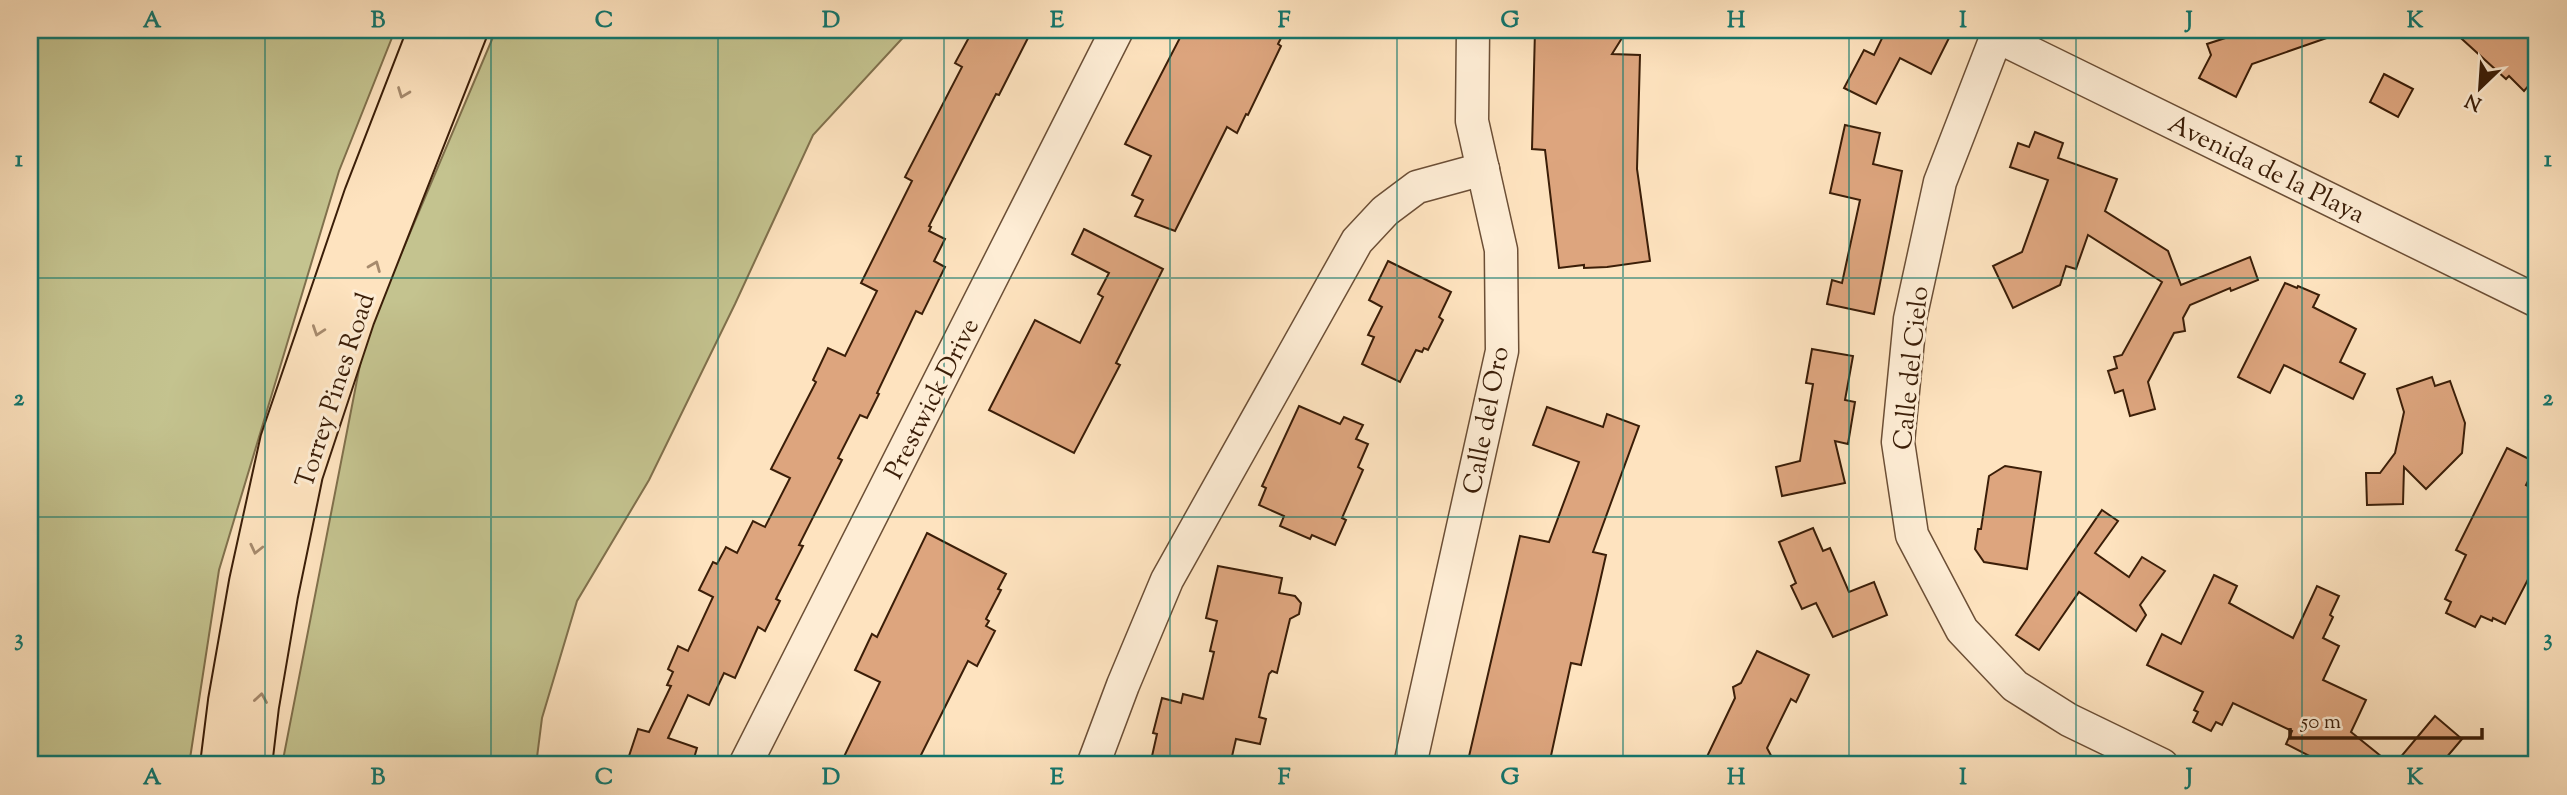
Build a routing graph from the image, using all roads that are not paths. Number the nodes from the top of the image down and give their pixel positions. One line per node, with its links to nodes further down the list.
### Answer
1 (428, 30): 8 (main road, Torrey Pines Road, one-way to 8)
2 (468, 30): 9 (main road, Torrey Pines Road, one-way to 2)
3 (1117, 30): 10 (street, Prestwick Drive)
4 (1473, 30): 6 (street, Calle del Oro)
5 (1998, 33): 7 (street, Avenida de la Playa); 13 (street, Calle del Cielo)
6 (1483, 169): 11 (street); 12 (street, Calle del Oro)
7 (2537, 301)
8 (220, 765)
9 (253, 765)
10 (745, 765)
11 (1093, 765)
12 (1410, 765)
13 (2162, 765)

